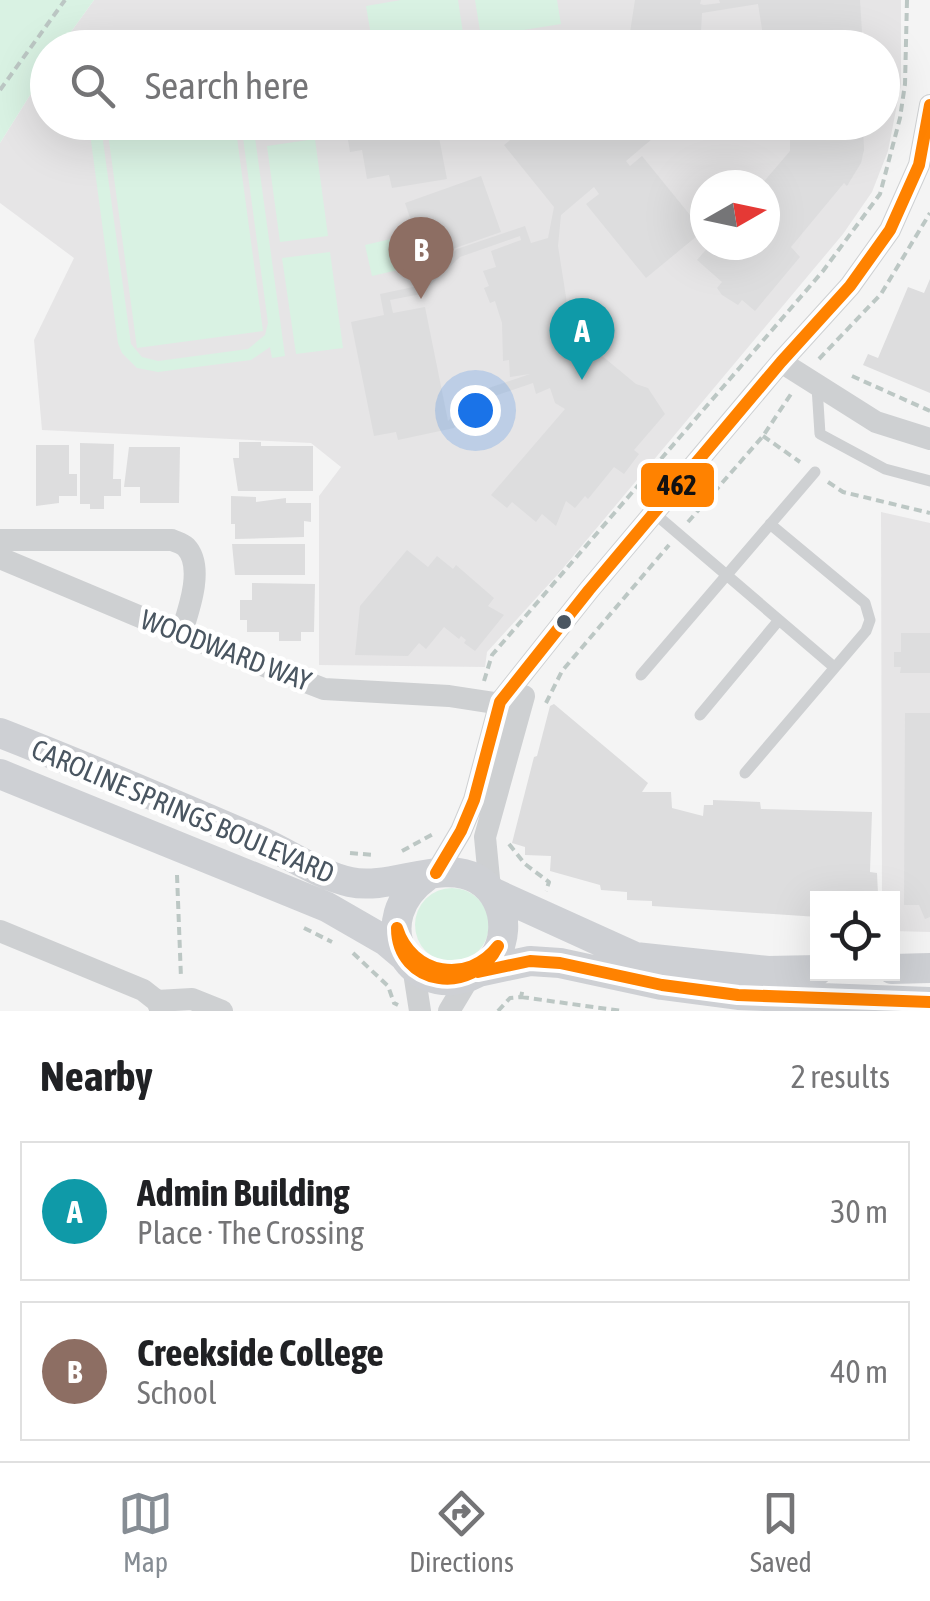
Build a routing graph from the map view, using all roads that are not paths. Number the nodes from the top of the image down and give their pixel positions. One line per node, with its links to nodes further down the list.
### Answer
1 (930, 104): 2 (street)
2 (781, 362): 3 (street); 7 (street)
3 (810, 382): 4 (street); 6 (lane)
4 (930, 439)
5 (814, 472): 8 (lane)
6 (930, 481)
7 (654, 512): 11 (lane); 16 (street)
8 (770, 524): 11 (lane); 14 (lane)
9 (0, 540): 13 (street)
10 (0, 558): 13 (street, WOODWARD WAY)
11 (728, 576): 12 (lane); 15 (lane)
12 (780, 620): 14 (lane); 17 (lane)
13 (181, 634): 16 (street, WOODWARD WAY)
14 (834, 667): 19 (lane)
15 (640, 675)
16 (511, 704): 21 (street); 22 (street)
17 (700, 715)
18 (0, 734): 21 (main road, CAROLINE SPRINGS BOULEVARD)
19 (745, 773)
20 (0, 774): 24 (main road, CAROLINE SPRINGS BOULEVARD)
21 (431, 874): 22 (main road); 24 (main road)
22 (492, 891): 27 (main road); 28 (main road)
23 (0, 931): 30 (street)
24 (409, 962): 28 (main road); 31 (street)
25 (930, 968): 26 (main road)
26 (900, 969)
27 (810, 970)
28 (474, 974): 29 (main road); 33 (street)
29 (930, 1002)
30 (159, 1006): 32 (street)
31 (413, 1009)
32 (222, 1011)
33 (449, 1011)

